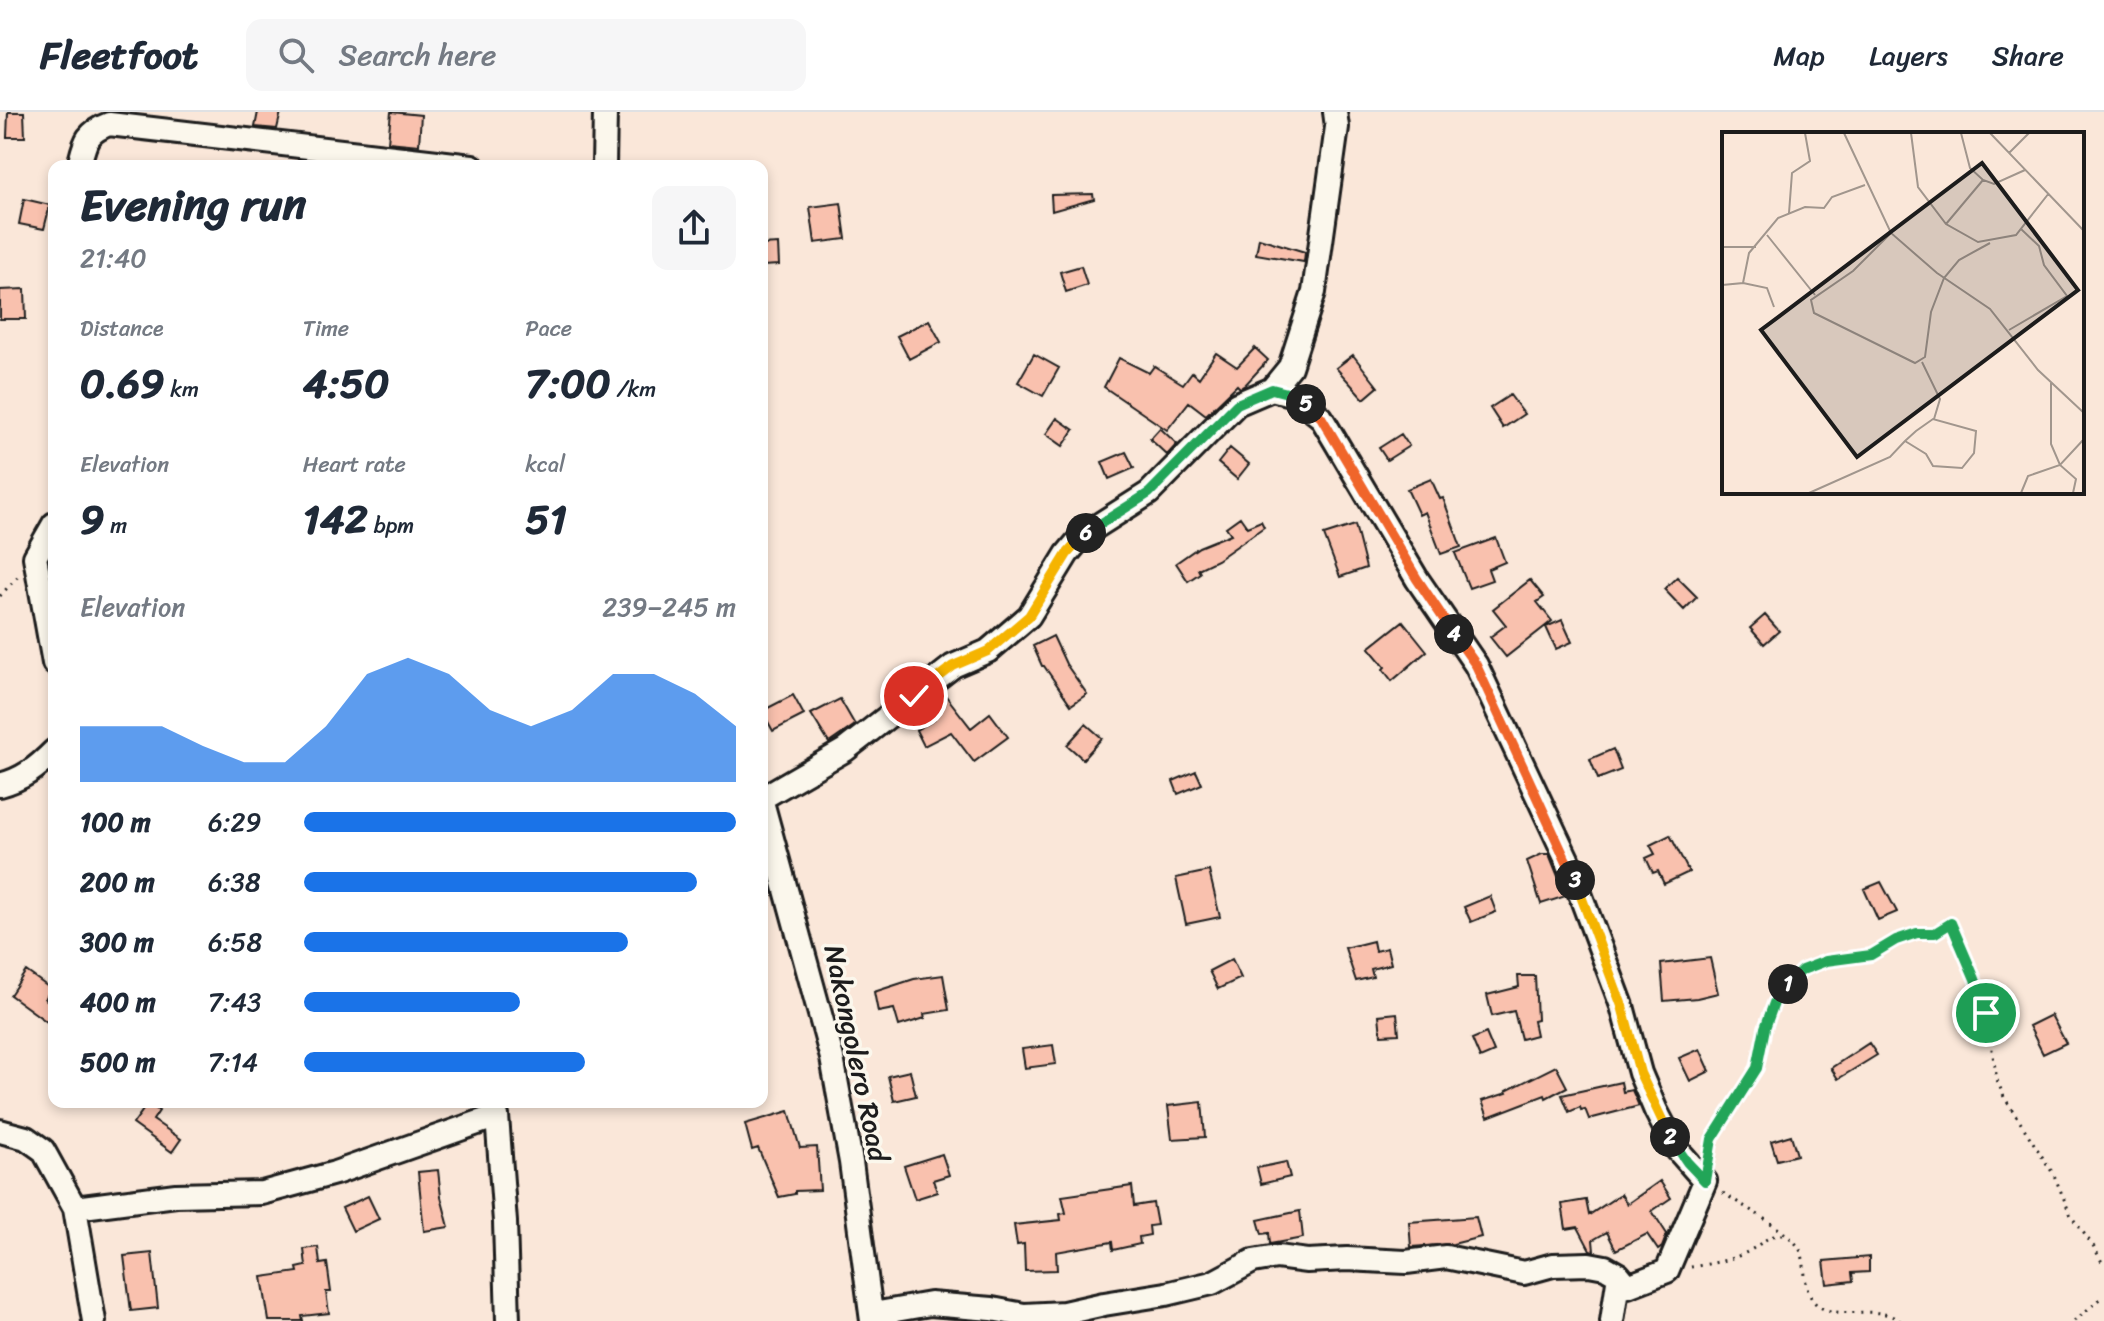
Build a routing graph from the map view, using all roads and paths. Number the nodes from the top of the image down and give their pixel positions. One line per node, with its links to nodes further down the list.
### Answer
1 (605, 112): 5 (street)
2 (1335, 112): 6 (street)
3 (80, 160): 4 (street)
4 (420, 160)
5 (604, 160)
6 (1272, 389): 11 (street); 15 (street)
7 (48, 534): 8 (street)
8 (48, 630)
9 (48, 757): 10 (street)
10 (0, 785)
11 (768, 796)
12 (768, 822): 22 (street, Nakongolero Road)
13 (494, 1109): 16 (street); 24 (street)
14 (0, 1131): 16 (street)
15 (1705, 1181): 17 (path); 18 (path); 19 (street)
16 (75, 1208): 23 (street)
17 (1788, 1236): 19 (path); 26 (path)
18 (2104, 1266)
19 (1667, 1271): 20 (street)
20 (1619, 1275): 22 (street); 25 (street)
21 (2104, 1296): 27 (path)
22 (872, 1318)
23 (94, 1321)
24 (508, 1321)
25 (1612, 1321)
26 (1900, 1321)
27 (2074, 1321)

